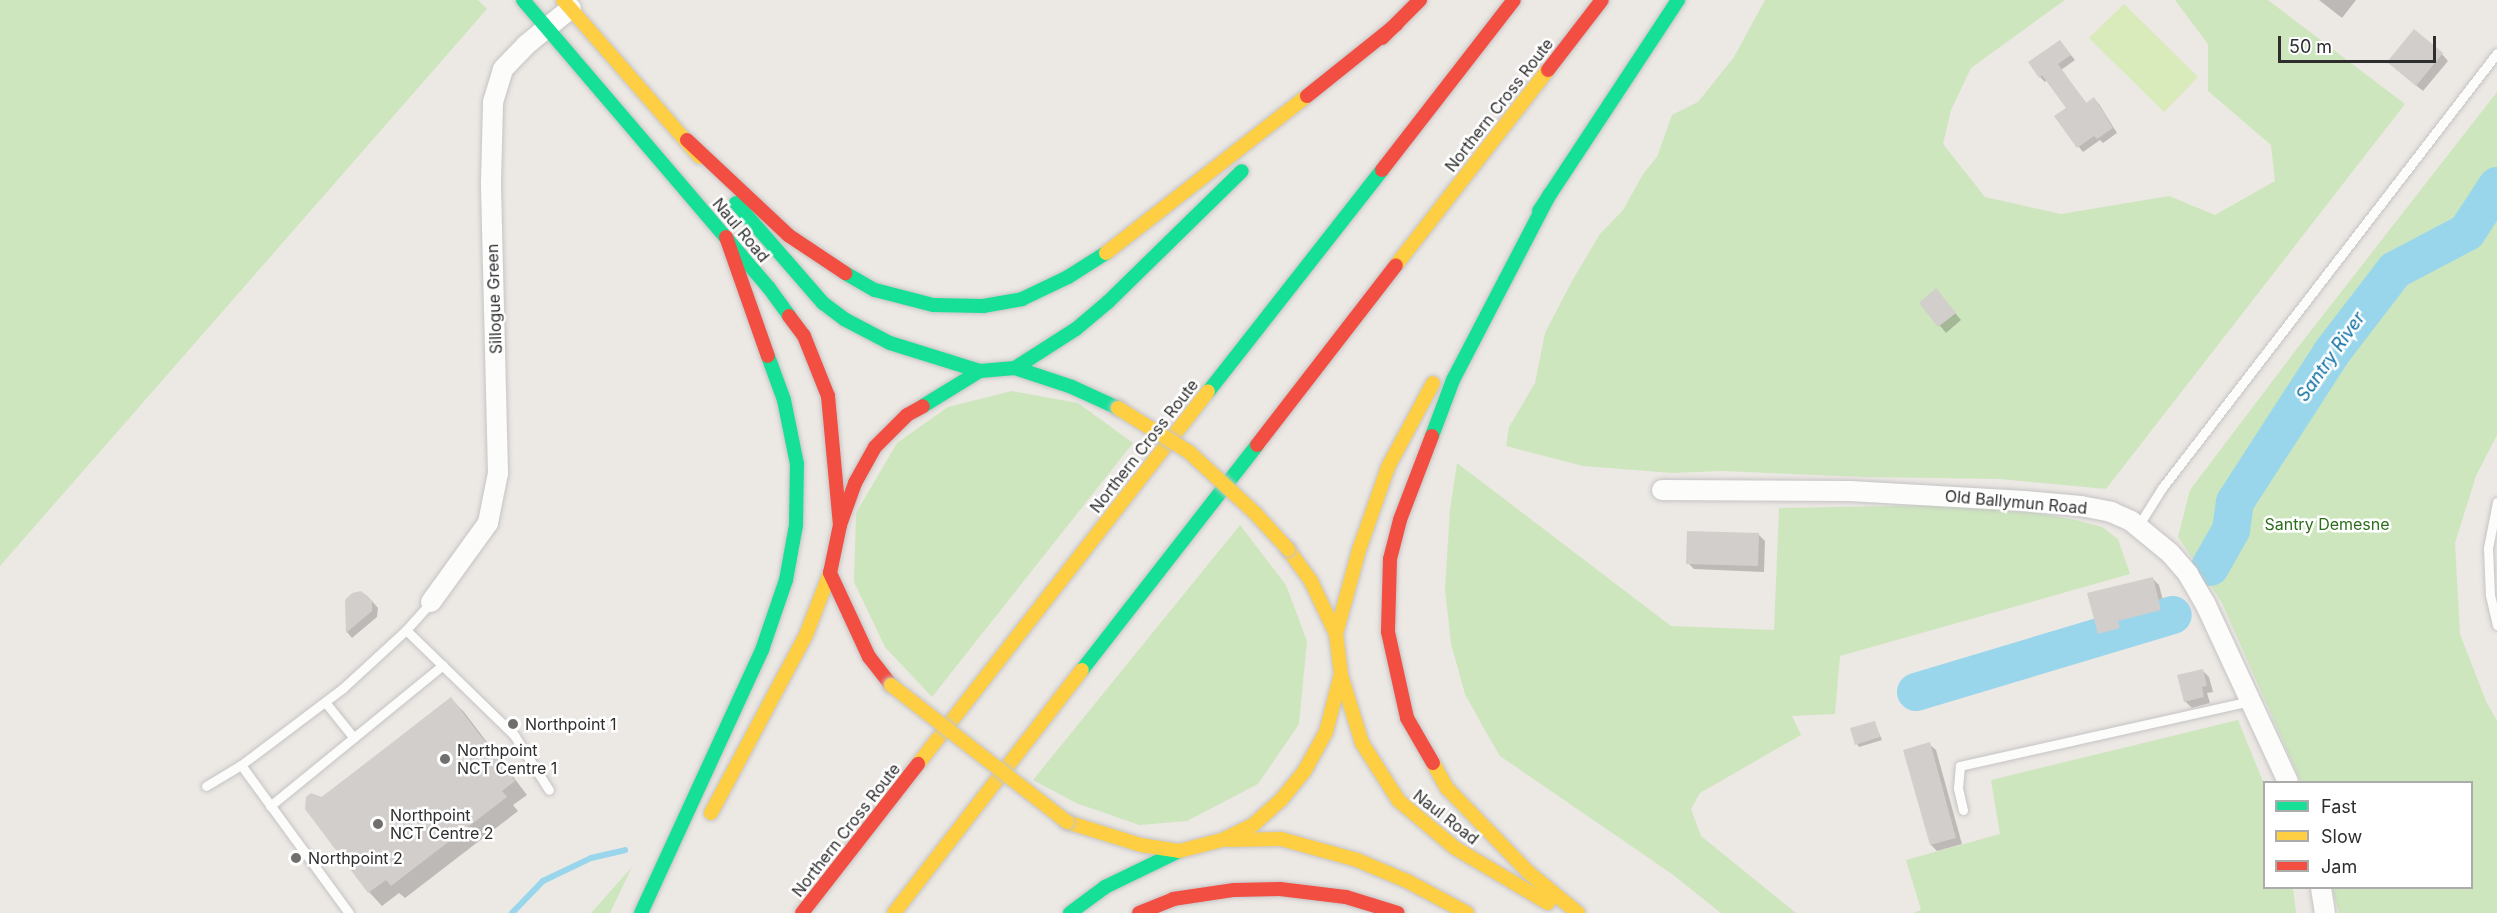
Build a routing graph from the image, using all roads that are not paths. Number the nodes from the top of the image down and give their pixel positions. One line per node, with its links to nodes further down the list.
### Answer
1 (523, 0): 8 (main road, Naul Road)
2 (1419, 0): 7 (main road)
3 (1514, 0): 47 (main road, Northern Cross Route)
4 (1602, 0): 48 (main road, Northern Cross Route)
5 (1678, 0): 13 (main road)
6 (567, 4): 8 (street, Sillogue Green); 11 (main road, Naul Road)
7 (1397, 24): 10 (main road); 11 (main road)
8 (545, 28): 14 (main road, Naul Road); 24 (street, Sillogue Green)
9 (2497, 53): 22 (lane)
10 (1277, 138)
11 (687, 140): 18 (main road, Naul Road)
12 (1251, 162): 17 (main road)
13 (1550, 194): 15 (main road); 54 (main road)
14 (726, 237): 21 (main road, Naul Road); 45 (main road)
15 (1469, 317)
16 (1442, 367): 27 (main road)
17 (1015, 368): 18 (main road); 27 (main road, bridge)
18 (980, 371): 21 (main road)
19 (1662, 490): 22 (street, Old Ballymun Road)
20 (2497, 502): 25 (lane)
21 (840, 525): 23 (main road)
22 (2138, 526): 30 (street, Old Ballymun Road)
23 (830, 573): 39 (main road); 41 (main road, bridge)
24 (431, 602): 26 (lane)
25 (2497, 625)
26 (406, 630): 28 (lane); 31 (lane)
27 (1336, 634): 29 (main road)
28 (443, 665): 32 (lane); 36 (lane)
29 (1341, 674): 40 (main road); 53 (main road, Naul Road)
30 (2250, 701): 34 (street, Old Ballymun Road); 38 (lane)
31 (325, 702): 32 (lane); 33 (lane)
32 (354, 738): 37 (lane)
33 (241, 765): 35 (lane); 37 (lane)
34 (2287, 781)
35 (206, 786)
36 (549, 790)
37 (270, 806): 44 (lane)
38 (1963, 810)
39 (704, 825)
40 (1222, 840): 41 (main road); 52 (main road)
41 (1179, 851): 49 (main road)
42 (2321, 889): 55 (street)
43 (666, 893): 46 (main road)
44 (349, 913)
45 (641, 913)
46 (655, 913)
47 (802, 913)
48 (894, 913)
49 (1070, 913)
50 (1139, 913): 51 (main road)
51 (1398, 913)
52 (1467, 913)
53 (1563, 913)
54 (1578, 913)
55 (2325, 913)

